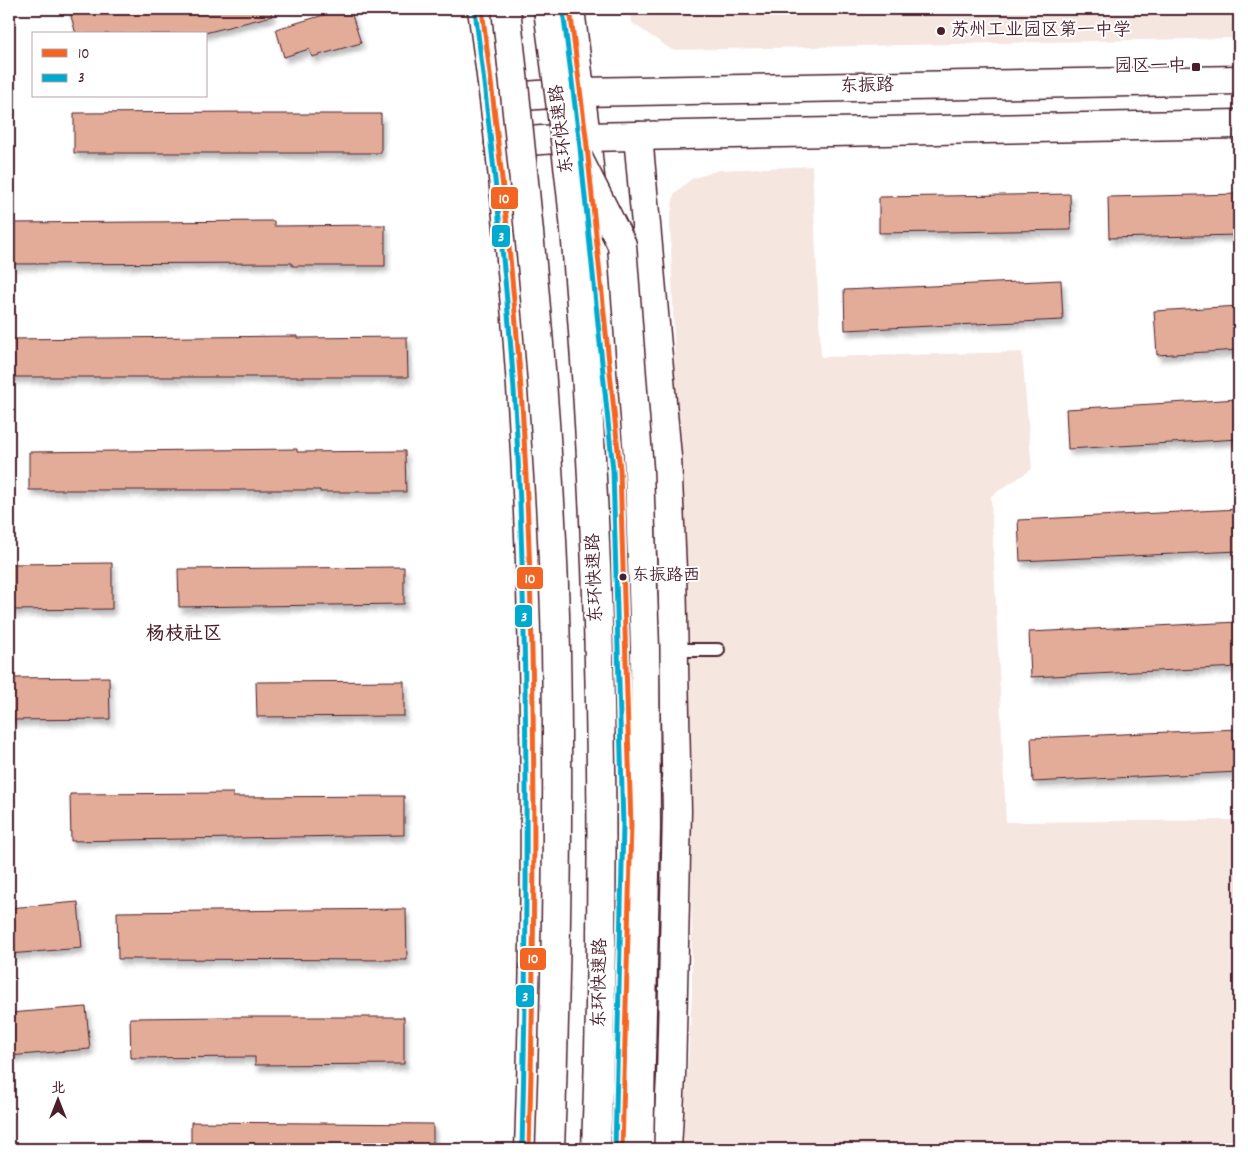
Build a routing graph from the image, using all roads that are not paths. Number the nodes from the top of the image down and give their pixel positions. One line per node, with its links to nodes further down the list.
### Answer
1 (482, 9): 7 (main road)
2 (506, 9): 18 (main road, bridge)
3 (548, 9): 9 (main road, 东环快速路, bridge)
4 (570, 9): 6 (main road)
5 (1239, 80): 6 (main road, 东振路)
6 (581, 92): 7 (main road, 东振路); 9 (main road)
7 (494, 98): 11 (main road)
8 (1239, 124): 10 (main road)
9 (574, 132): 10 (main road); 11 (main road); 13 (main road); 19 (main road, 东环快速路, bridge); 21 (main road, bridge)
10 (638, 136): 12 (main road)
11 (499, 143): 17 (main road)
12 (663, 402): 13 (main road); 15 (main road)
13 (620, 470): 14 (main road)
14 (626, 639): 15 (main road); 20 (main road)
15 (674, 650): 16 (lane); 22 (main road)
16 (718, 650)
17 (529, 1149)
18 (550, 1149)
19 (596, 1149)
20 (622, 1149)
21 (639, 1149)
22 (666, 1149)

